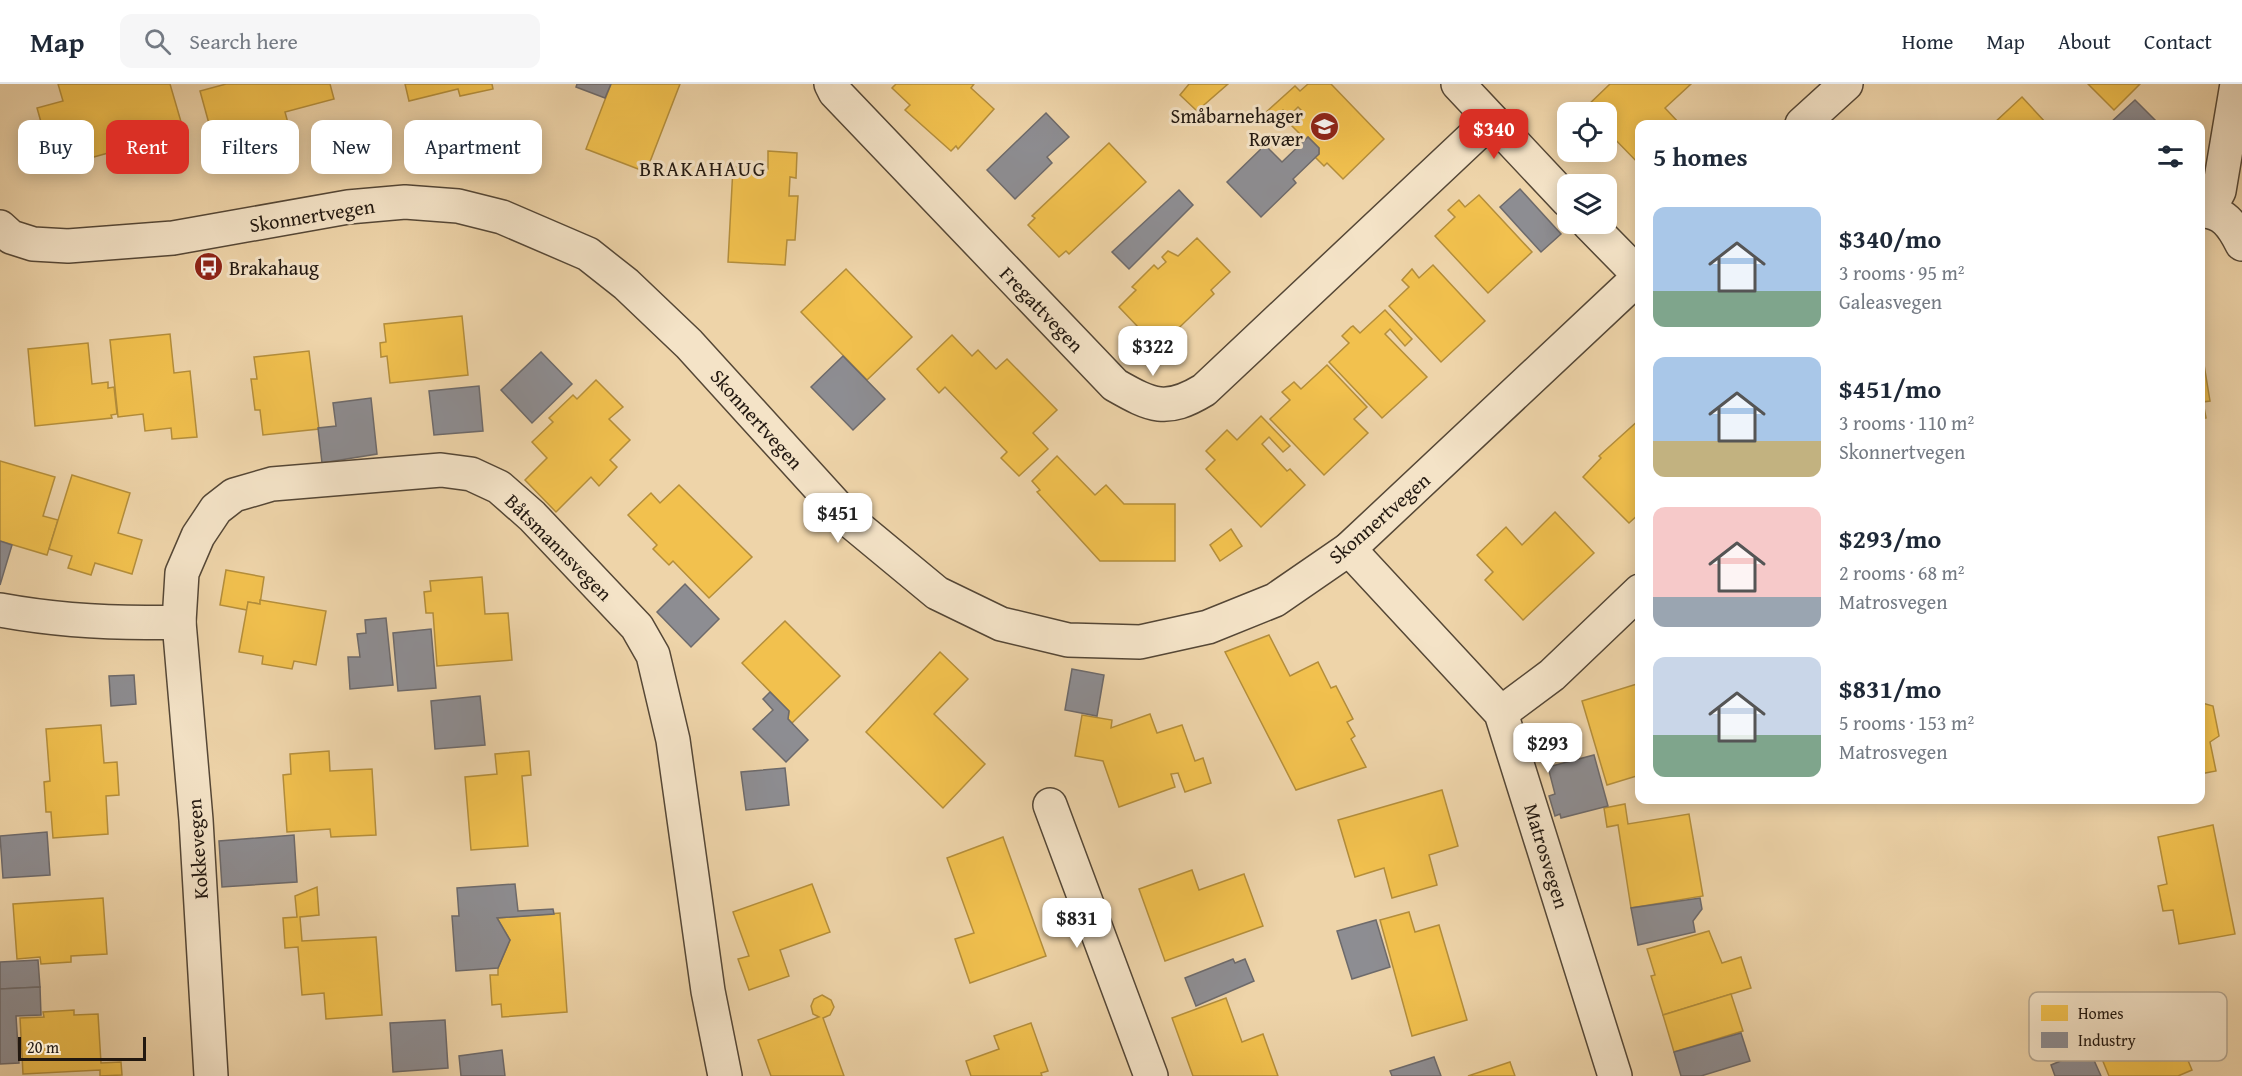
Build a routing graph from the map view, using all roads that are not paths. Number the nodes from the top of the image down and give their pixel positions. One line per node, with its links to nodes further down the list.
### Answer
1 (831, 84): 5 (street, Fregattvegen)
2 (1458, 84): 5 (street)
3 (1846, 84): 6 (street)
4 (2238, 84): 8 (street)
5 (1491, 120): 7 (street)
6 (1806, 120)
7 (1557, 189)
8 (2205, 210)
9 (2205, 211): 12 (street)
10 (0, 227): 15 (street, Skonnertvegen)
11 (1599, 234): 13 (street)
12 (2242, 244)
13 (1635, 271)
14 (1635, 281): 15 (street, Skonnertvegen)
15 (1349, 549): 19 (street, Matrosvegen)
16 (1635, 596): 19 (street)
17 (0, 610): 18 (street)
18 (179, 622): 21 (street, Kokkevegen); 22 (street, Båtsmannsvegen)
19 (1502, 713): 24 (street, Matrosvegen)
20 (1050, 805): 23 (street)
21 (211, 1076)
22 (725, 1076)
23 (1151, 1076)
24 (1615, 1076)

